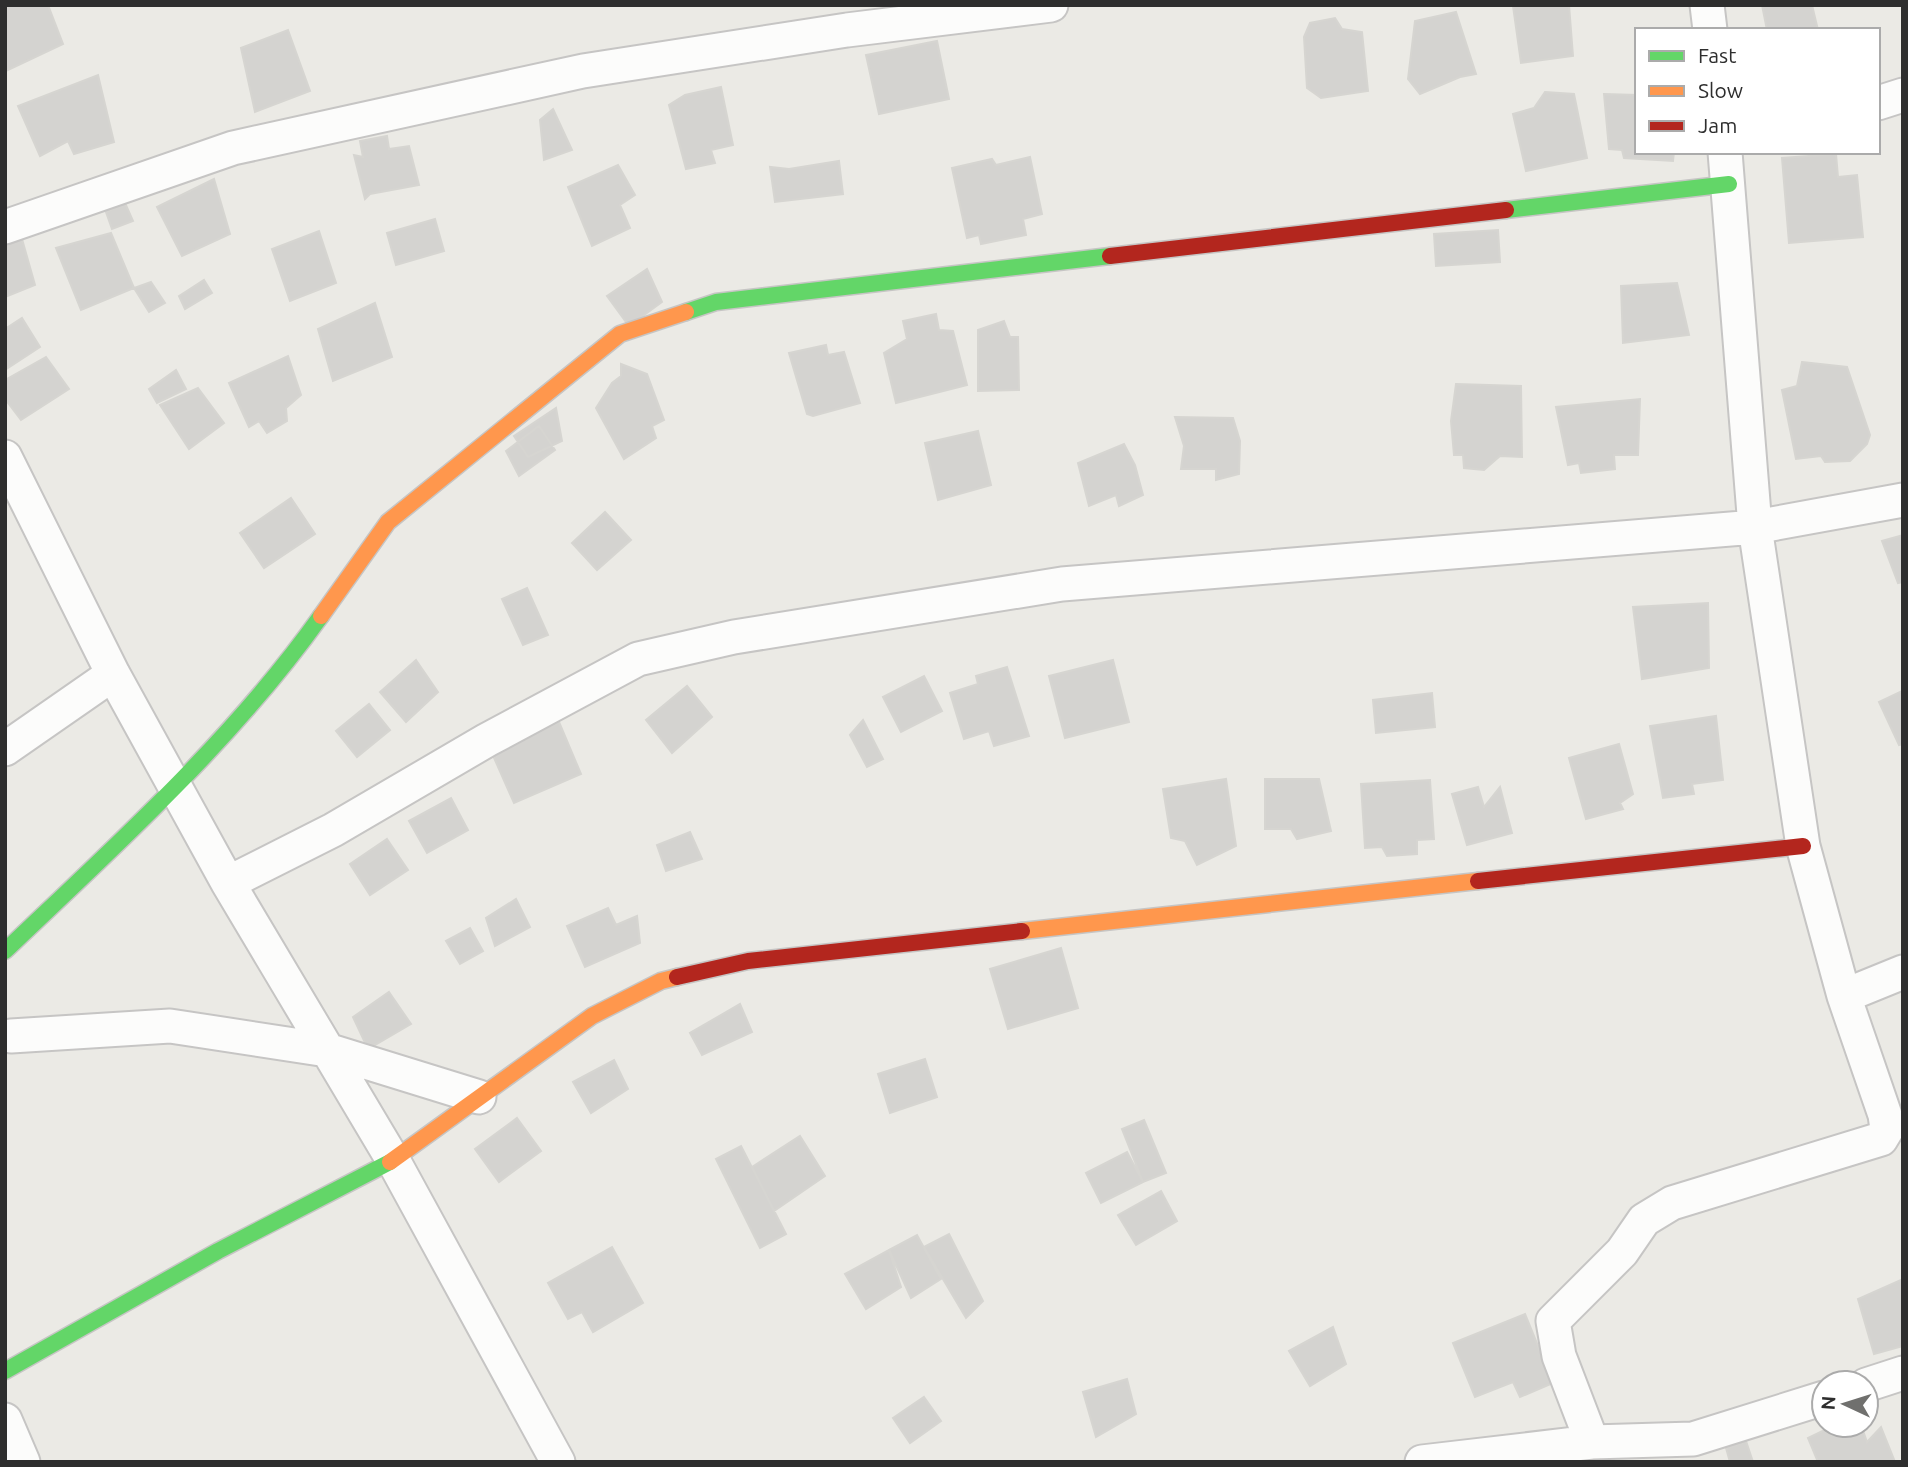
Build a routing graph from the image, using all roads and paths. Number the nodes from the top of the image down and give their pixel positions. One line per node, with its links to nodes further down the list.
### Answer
1 (1051, 5): 7 (street)
2 (1707, 5): 3 (street)
3 (1710, 28)
4 (1903, 95): 5 (street)
5 (1880, 102)
6 (1727, 168): 10 (street); 13 (street)
7 (5, 227)
8 (5, 457): 11 (street)
9 (1903, 500): 10 (street)
10 (1755, 527): 14 (street); 15 (street)
11 (113, 674): 12 (street); 13 (street)
12 (5, 749)
13 (176, 788): 15 (street); 16 (street)
14 (1803, 846): 18 (street); 21 (street)
15 (228, 883): 20 (street)
16 (5, 951)
17 (1903, 972): 18 (street)
18 (1844, 996): 28 (street)
19 (7, 1031): 20 (street)
20 (327, 1050): 21 (street); 22 (street)
21 (479, 1097): 22 (street)
22 (393, 1160): 23 (street); 30 (street)
23 (5, 1371)
24 (1903, 1373): 25 (street)
25 (1880, 1380)
26 (1810, 1402): 28 (street)
27 (5, 1420): 29 (street)
28 (1592, 1442): 31 (street)
29 (23, 1462)
30 (558, 1462)
31 (1422, 1462)

